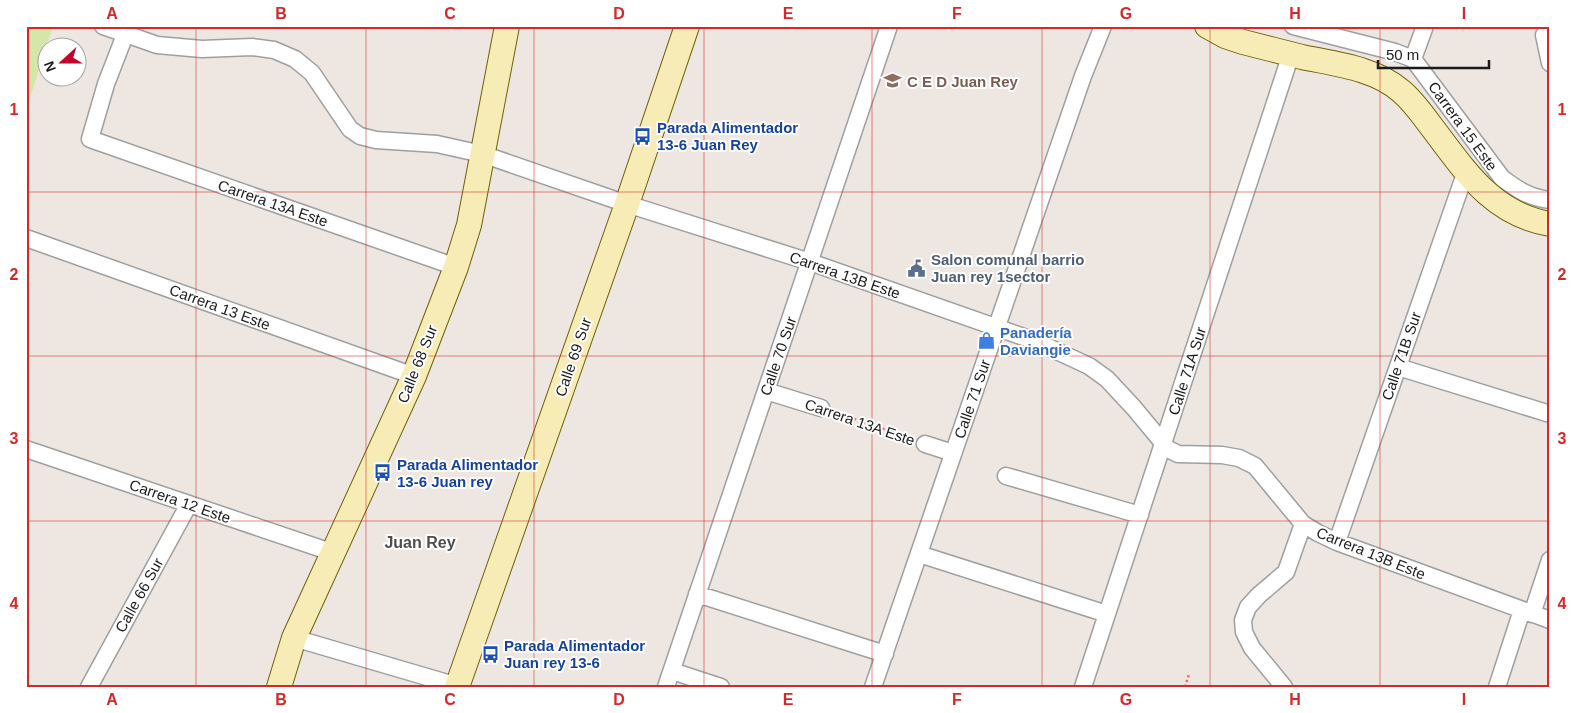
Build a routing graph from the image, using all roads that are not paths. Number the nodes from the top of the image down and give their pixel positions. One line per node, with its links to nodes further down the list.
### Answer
1 (103, 26): 9 (street, Carrera 13B Este)
2 (507, 26): 14 (street, Calle 68 Sur)
3 (687, 26): 17 (street, Calle 69 Sur)
4 (889, 26): 20 (street, Calle 70 Sur)
5 (1103, 26): 22 (street, Calle 71 Sur)
6 (1207, 26): 11 (street)
7 (1293, 26): 12 (street)
8 (1425, 26): 12 (street)
9 (125, 35): 14 (street, Carrera 13B Este); 21 (street, Carrera 13A Este)
10 (1544, 35): 13 (street)
11 (1291, 54): 15 (street); 29 (street, Calle 71A Sur)
12 (1413, 59): 16 (street, Carrera 15 Este)
13 (1550, 63)
14 (482, 154): 17 (street, Carrera 13B Este); 21 (street, Calle 68 Sur)
15 (1466, 171): 18 (street); 23 (street, Calle 71B Sur)
16 (1550, 200)
17 (627, 204): 20 (street, Carrera 13B Este); 47 (street, Calle 69 Sur)
18 (1550, 224)
19 (26, 238): 24 (street, Carrera 13 Este)
20 (810, 262): 22 (street, Carrera 13B Este); 25 (street, Calle 70 Sur)
21 (456, 267): 24 (street, Calle 68 Sur)
22 (997, 328): 29 (street, Carrera 13B Este); 31 (street, Calle 71 Sur)
23 (1398, 367): 27 (street); 36 (street, Calle 71B Sur)
24 (414, 376): 37 (street, Calle 68 Sur)
25 (766, 391): 26 (street, Carrera 13A Este); 40 (street, Calle 70 Sur)
26 (821, 408)
27 (1550, 414)
28 (925, 444): 31 (street, Carrera 13A Este)
29 (1163, 444): 34 (street, Calle 71A Sur); 35 (street, Carrera 13B Este)
30 (26, 449): 33 (street, Carrera 12 Este)
31 (954, 453): 38 (street, Calle 71 Sur)
32 (1006, 476): 34 (street)
33 (189, 504): 37 (street, Carrera 12 Este); 49 (street, Calle 66 Sur)
34 (1140, 515): 42 (street, Calle 71A Sur)
35 (1303, 524): 36 (street, Carrera 13B Este); 48 (street)
36 (1337, 542): 41 (street, Carrera 13B Este)
37 (334, 553): 44 (street, Calle 68 Sur)
38 (919, 554): 42 (street); 45 (street, Calle 71 Sur)
39 (1550, 560): 41 (street)
40 (697, 594): 45 (street); 46 (street, Calle 70 Sur)
41 (1527, 612): 43 (street, Carrera 13B Este); 55 (street)
42 (1107, 614): 54 (street, Calle 71A Sur)
43 (1550, 620)
44 (294, 638): 47 (street); 50 (street, Calle 68 Sur)
45 (885, 654): 53 (street, Calle 71 Sur)
46 (672, 671): 51 (street, Calle 70 Sur); 52 (street)
47 (459, 686)
48 (1284, 686)
49 (89, 687)
50 (280, 687)
51 (666, 687)
52 (721, 687)
53 (874, 687)
54 (1083, 687)
55 (1497, 687)

